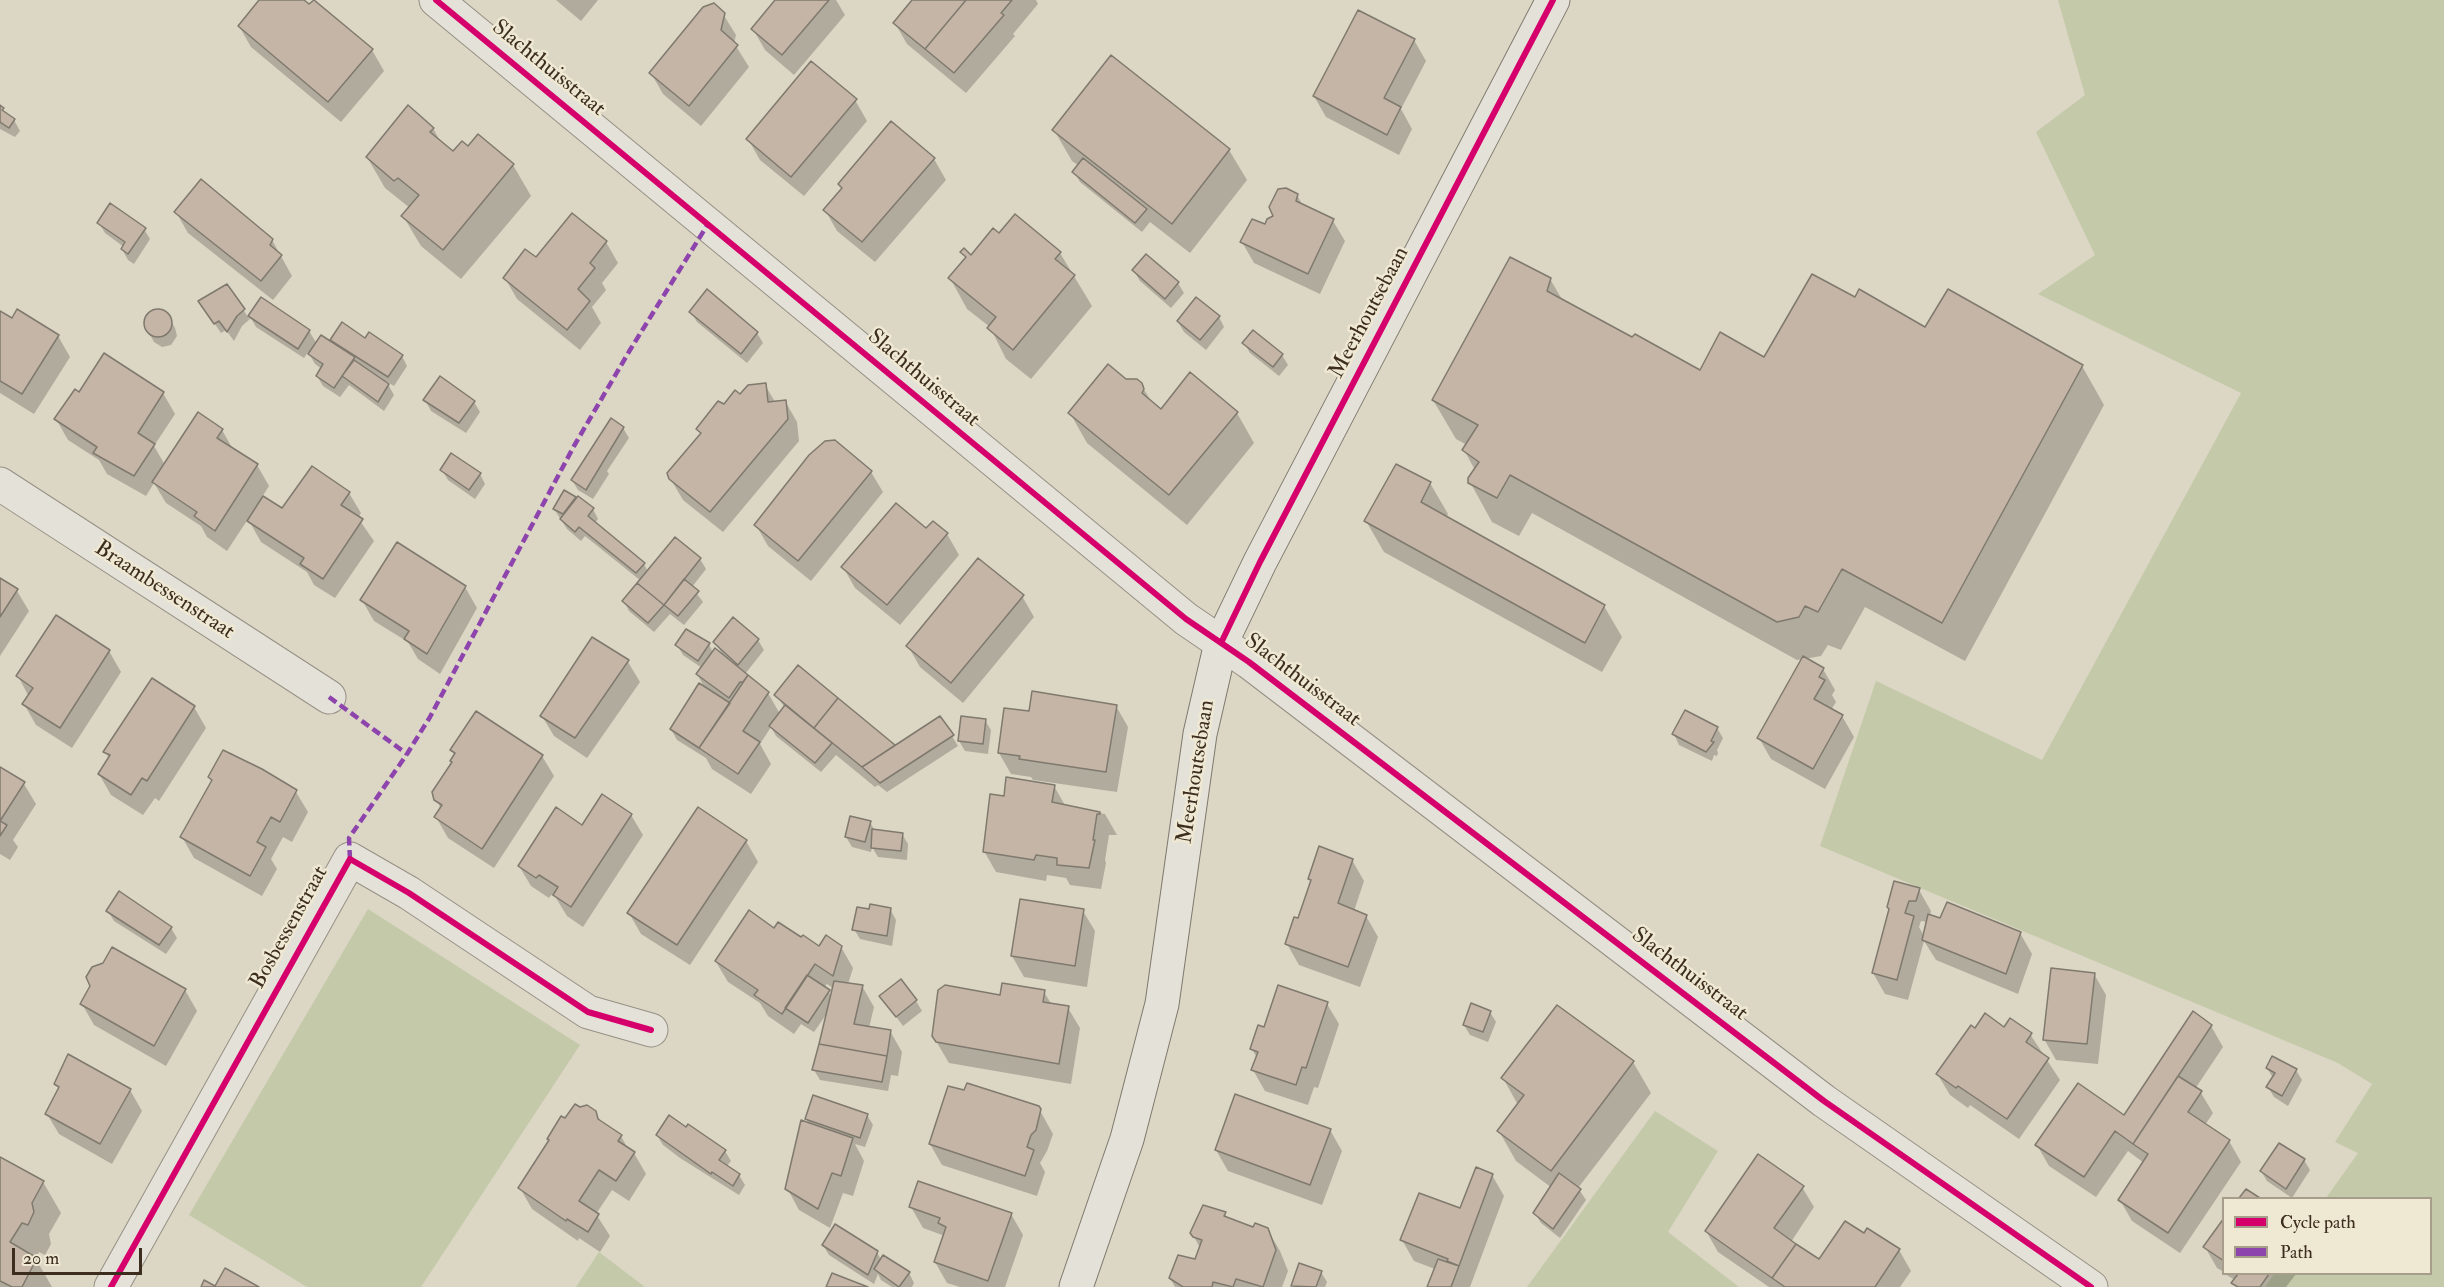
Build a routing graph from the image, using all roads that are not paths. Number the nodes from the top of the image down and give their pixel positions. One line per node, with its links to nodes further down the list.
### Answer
1 (436, 0): 4 (street, Slachthuisstraat)
2 (1553, 0): 4 (street, Meerhoutsebaan)
3 (0, 484): 5 (street, Braambessenstraat)
4 (1221, 644): 8 (street, Meerhoutsebaan); 9 (street, Slachthuisstraat)
5 (329, 697)
6 (651, 1030): 7 (street, Bosbessenstraat)
7 (111, 1287)
8 (1076, 1287)
9 (2091, 1287)

